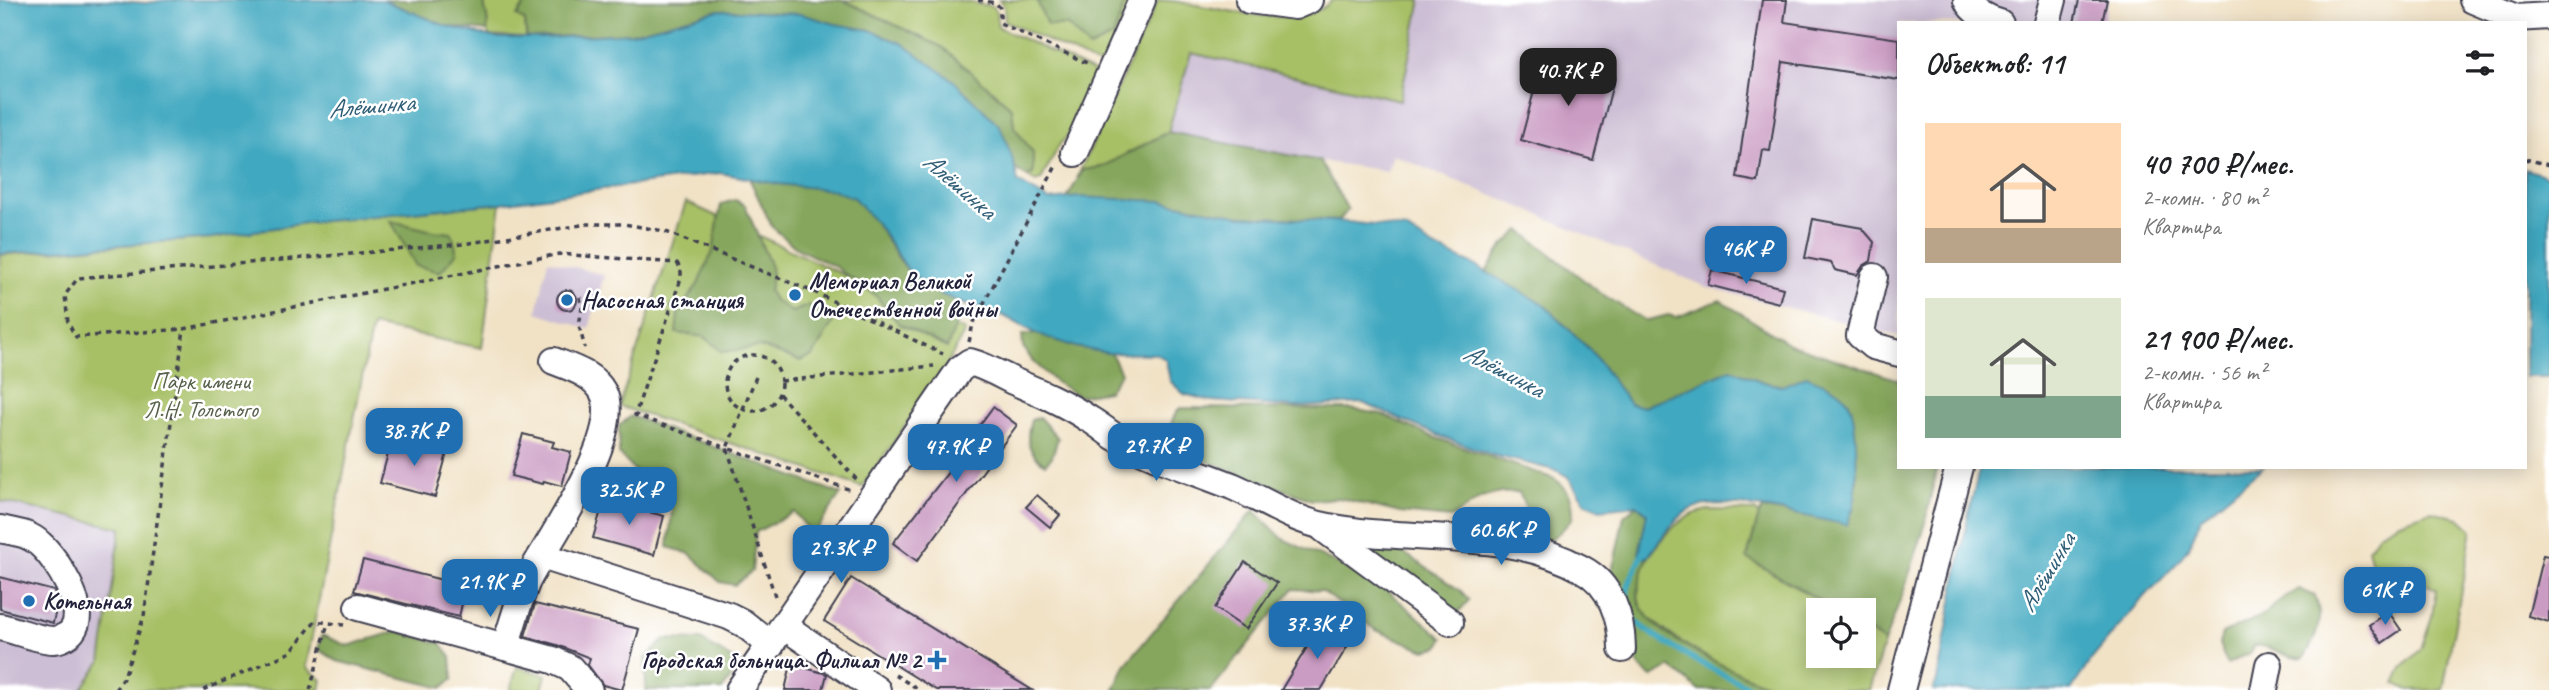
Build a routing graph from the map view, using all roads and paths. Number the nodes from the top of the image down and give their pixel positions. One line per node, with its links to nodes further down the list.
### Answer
1 (978, 0): 11 (path)
2 (1142, 0): 11 (street)
3 (1249, 0): 4 (street)
4 (1309, 0)
5 (1967, 0): 9 (street)
6 (2053, 0): 10 (street)
7 (2473, 0): 8 (street)
8 (2549, 16)
9 (1990, 21)
10 (2048, 21)
11 (1108, 74): 12 (street)
12 (1075, 153)
13 (2527, 160): 14 (path)
14 (2549, 165)
15 (1054, 169): 21 (path)
16 (1874, 277): 19 (street)
17 (580, 297): 23 (path)
18 (184, 329): 21 (path); 27 (path); 40 (path)
19 (1897, 352)
20 (554, 361): 23 (street)
21 (964, 364): 24 (path); 29 (street); 30 (street)
22 (755, 377): 26 (path)
23 (594, 381): 32 (street)
24 (781, 381): 25 (path); 26 (path)
25 (779, 394): 26 (path); 29 (path)
26 (743, 409): 27 (path)
27 (727, 448): 29 (path); 37 (path)
28 (1958, 469): 46 (street)
29 (873, 497): 37 (street)
30 (1320, 526): 34 (street); 39 (street)
31 (0, 528): 36 (street)
32 (542, 556): 37 (street); 38 (street)
33 (358, 607): 35 (path); 38 (street)
34 (1450, 622)
35 (328, 623): 41 (path); 42 (path)
36 (0, 627)
37 (778, 635): 44 (street); 45 (street)
38 (505, 647): 43 (street)
39 (1622, 649)
40 (115, 690)
41 (203, 690)
42 (310, 690)
43 (589, 690)
44 (739, 690)
45 (877, 690)
46 (1900, 690)

